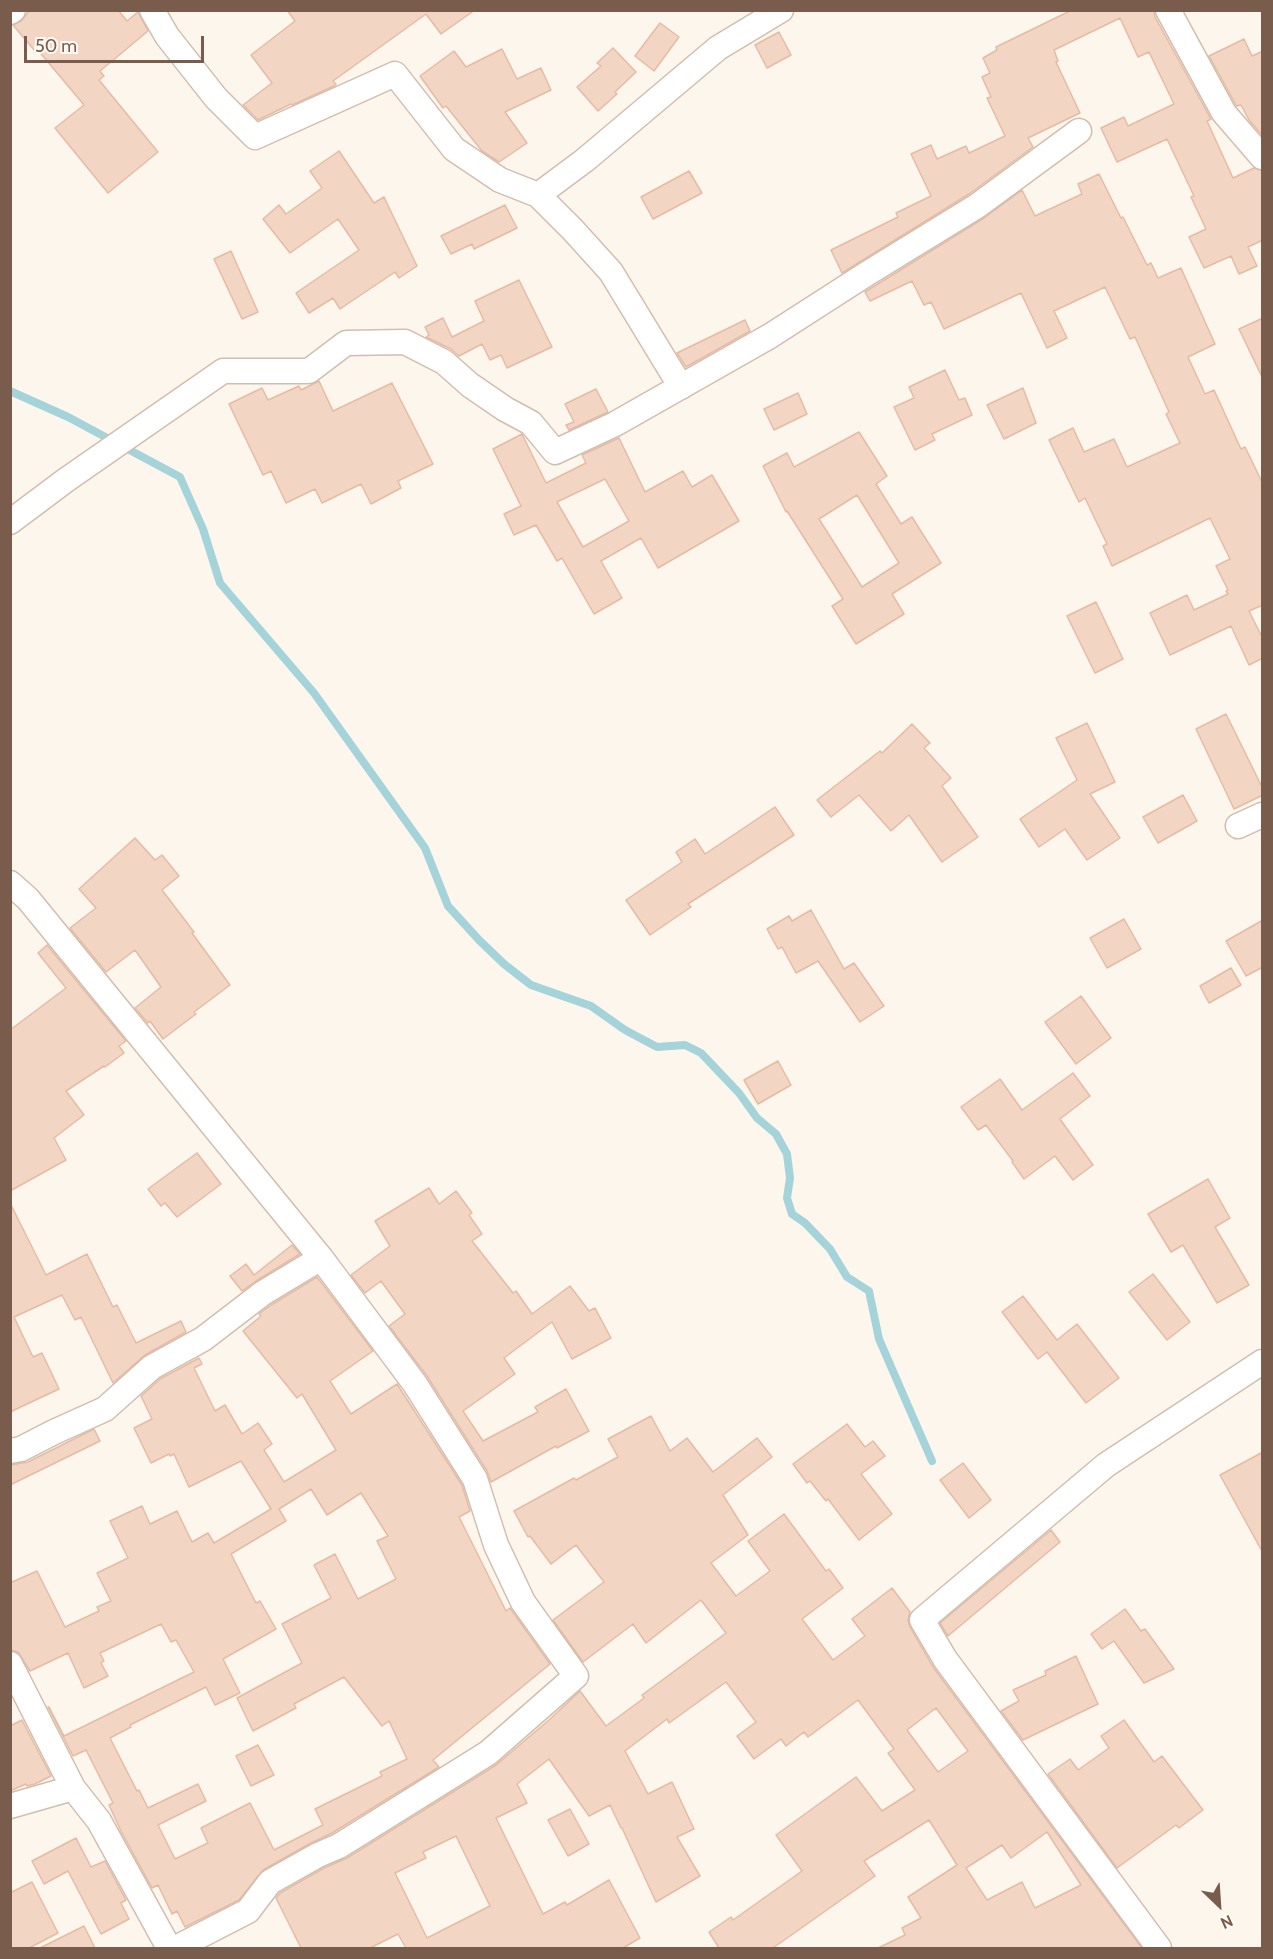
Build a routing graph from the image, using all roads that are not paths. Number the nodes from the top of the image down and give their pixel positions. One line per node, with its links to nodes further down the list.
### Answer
1 (152, 10): 6 (street)
2 (781, 10): 6 (street)
3 (1168, 10): 5 (street)
4 (1079, 131): 7 (street)
5 (1263, 157)
6 (538, 195): 7 (street)
7 (681, 387): 8 (street)
8 (10, 522)
9 (1263, 815): 10 (street)
10 (1238, 826)
11 (10, 883): 12 (street)
12 (321, 1258): 14 (street); 19 (street)
13 (1263, 1362): 20 (street)
14 (10, 1451)
15 (10, 1664): 16 (street)
16 (73, 1788): 17 (street); 18 (street)
17 (10, 1806)
18 (169, 1948)
19 (176, 1948)
20 (1158, 1948)

